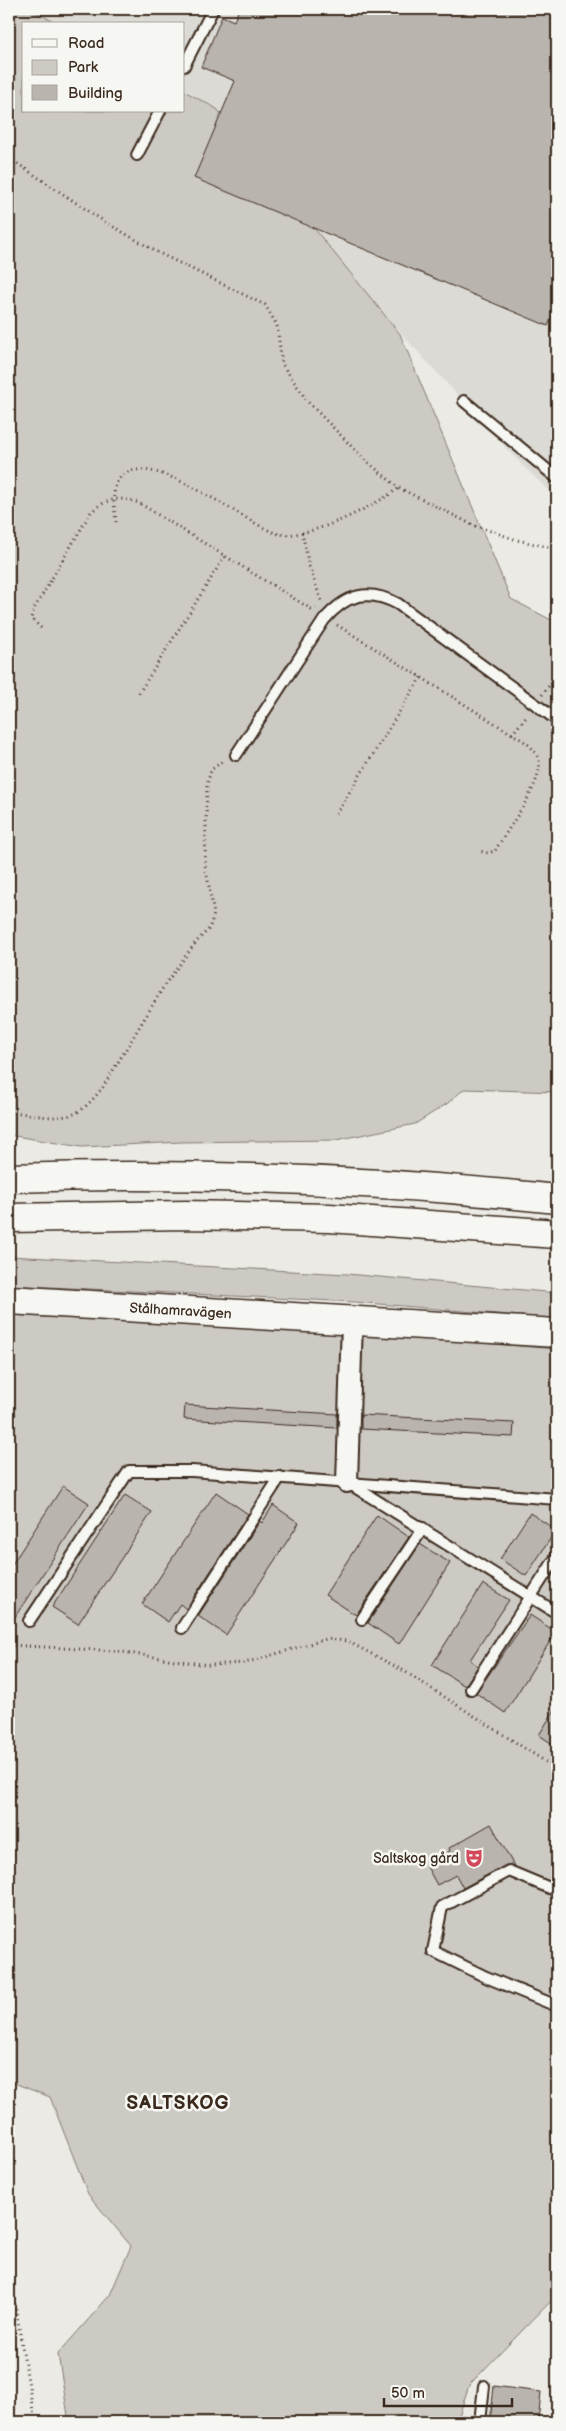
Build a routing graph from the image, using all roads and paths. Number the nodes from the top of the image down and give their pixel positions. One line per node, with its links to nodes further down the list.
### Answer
1 (213, 9): 2 (lane)
2 (185, 64)
3 (159, 112): 4 (lane)
4 (137, 156)
5 (9, 158): 8 (path)
6 (464, 401): 7 (lane)
7 (557, 478)
8 (399, 488): 11 (path); 12 (path)
9 (114, 498): 10 (path); 11 (path); 13 (path); 17 (path)
10 (116, 522)
11 (302, 532): 15 (path)
12 (557, 549)
13 (225, 556): 15 (path); 22 (path)
14 (327, 598): 15 (path)
15 (322, 602): 16 (path)
16 (329, 614): 19 (path); 25 (lane); 27 (lane)
17 (41, 628)
18 (557, 675): 20 (path)
19 (421, 677): 26 (path); 28 (path)
20 (551, 682)
21 (535, 688): 23 (path)
22 (139, 693)
23 (550, 699)
24 (528, 714): 26 (path)
25 (557, 720)
26 (512, 734): 29 (path)
27 (236, 754): 30 (path)
28 (336, 814)
29 (479, 851)
30 (9, 1111)
31 (9, 1178): 32 (main road)
32 (557, 1199)
33 (9, 1218): 34 (main road)
34 (557, 1234)
35 (9, 1300): 36 (main road, Stålhamravägen)
36 (352, 1321): 37 (main road, Stålhamravägen); 39 (street)
37 (557, 1333)
38 (280, 1477): 39 (lane); 46 (lane); 47 (lane)
39 (347, 1482): 40 (lane); 41 (lane)
40 (557, 1499)
41 (423, 1528): 43 (lane); 45 (lane)
42 (557, 1556): 43 (lane)
43 (530, 1596): 44 (lane); 49 (lane)
44 (557, 1613)
45 (362, 1619)
46 (30, 1621)
47 (182, 1628)
48 (9, 1645): 50 (path)
49 (471, 1688)
50 (557, 1769)
51 (557, 1891): 52 (lane)
52 (557, 2006)
53 (9, 2269): 55 (path)
54 (484, 2386): 56 (lane)
55 (35, 2422)
56 (480, 2422)

